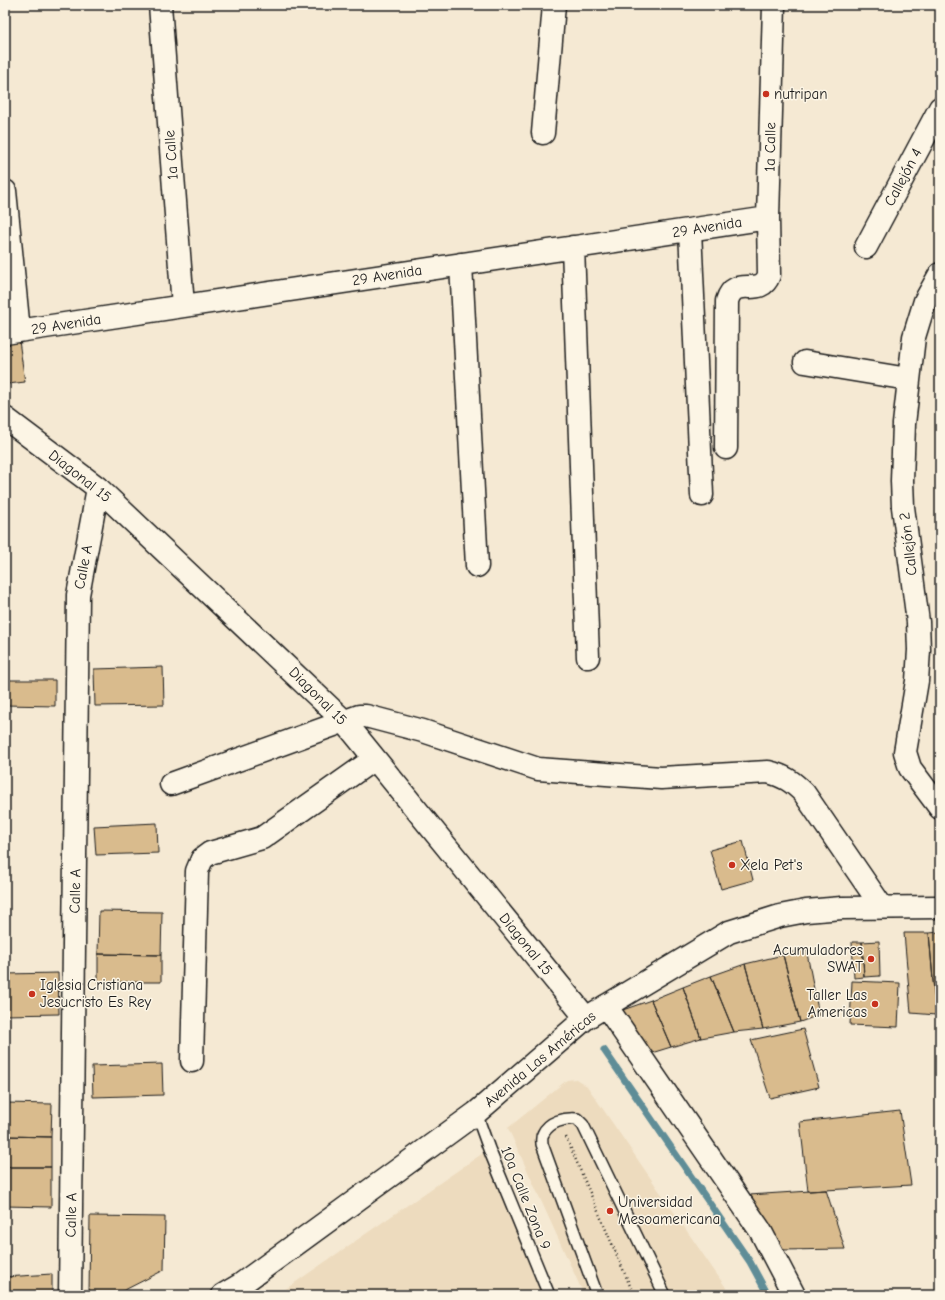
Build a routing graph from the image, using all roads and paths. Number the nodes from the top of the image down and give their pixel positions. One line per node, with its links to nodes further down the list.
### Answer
1 (160, 5): 13 (street, 1a Calle)
2 (554, 5): 5 (street)
3 (774, 5): 7 (street, 1a Calle)
4 (940, 108): 10 (street, Callejón 4)
5 (543, 133)
6 (5, 191): 14 (street)
7 (768, 218): 8 (street, 29 Avenida); 18 (street, 1a Calle)
8 (690, 230): 9 (street, 29 Avenida); 20 (street)
9 (573, 247): 11 (street, 29 Avenida); 22 (street)
10 (866, 247)
11 (461, 264): 13 (street, 29 Avenida); 21 (street)
12 (940, 274): 16 (street, Callejón 2)
13 (183, 306): 14 (street, 29 Avenida)
14 (12, 332)
15 (805, 362): 16 (street)
16 (908, 379): 26 (street, Callejón 2)
17 (5, 418): 19 (street, Diagonal 15)
18 (726, 448)
19 (98, 488): 23 (street, Diagonal 15); 34 (street, Calle A)
20 (702, 495)
21 (477, 566)
22 (588, 657)
23 (345, 722): 24 (street, Diagonal 15); 25 (street); 27 (street)
24 (374, 758): 30 (street, Diagonal 15); 31 (street)
25 (171, 784)
26 (940, 808)
27 (882, 907): 28 (street, Avenida Las Américas); 29 (street, Avenida Las Américas)
28 (940, 907)
29 (606, 1006): 30 (street, Avenida Las Américas); 40 (street)
30 (586, 1018): 32 (street, Avenida Las Américas)
31 (192, 1061)
32 (476, 1113): 35 (street, Avenida Las Américas); 36 (lane, 10a Calle Zona 9)
33 (559, 1120): 37 (lane); 38 (path); 39 (lane)
34 (70, 1295)
35 (223, 1295)
36 (550, 1295)
37 (597, 1295)
38 (634, 1295)
39 (665, 1295)
40 (794, 1295)

